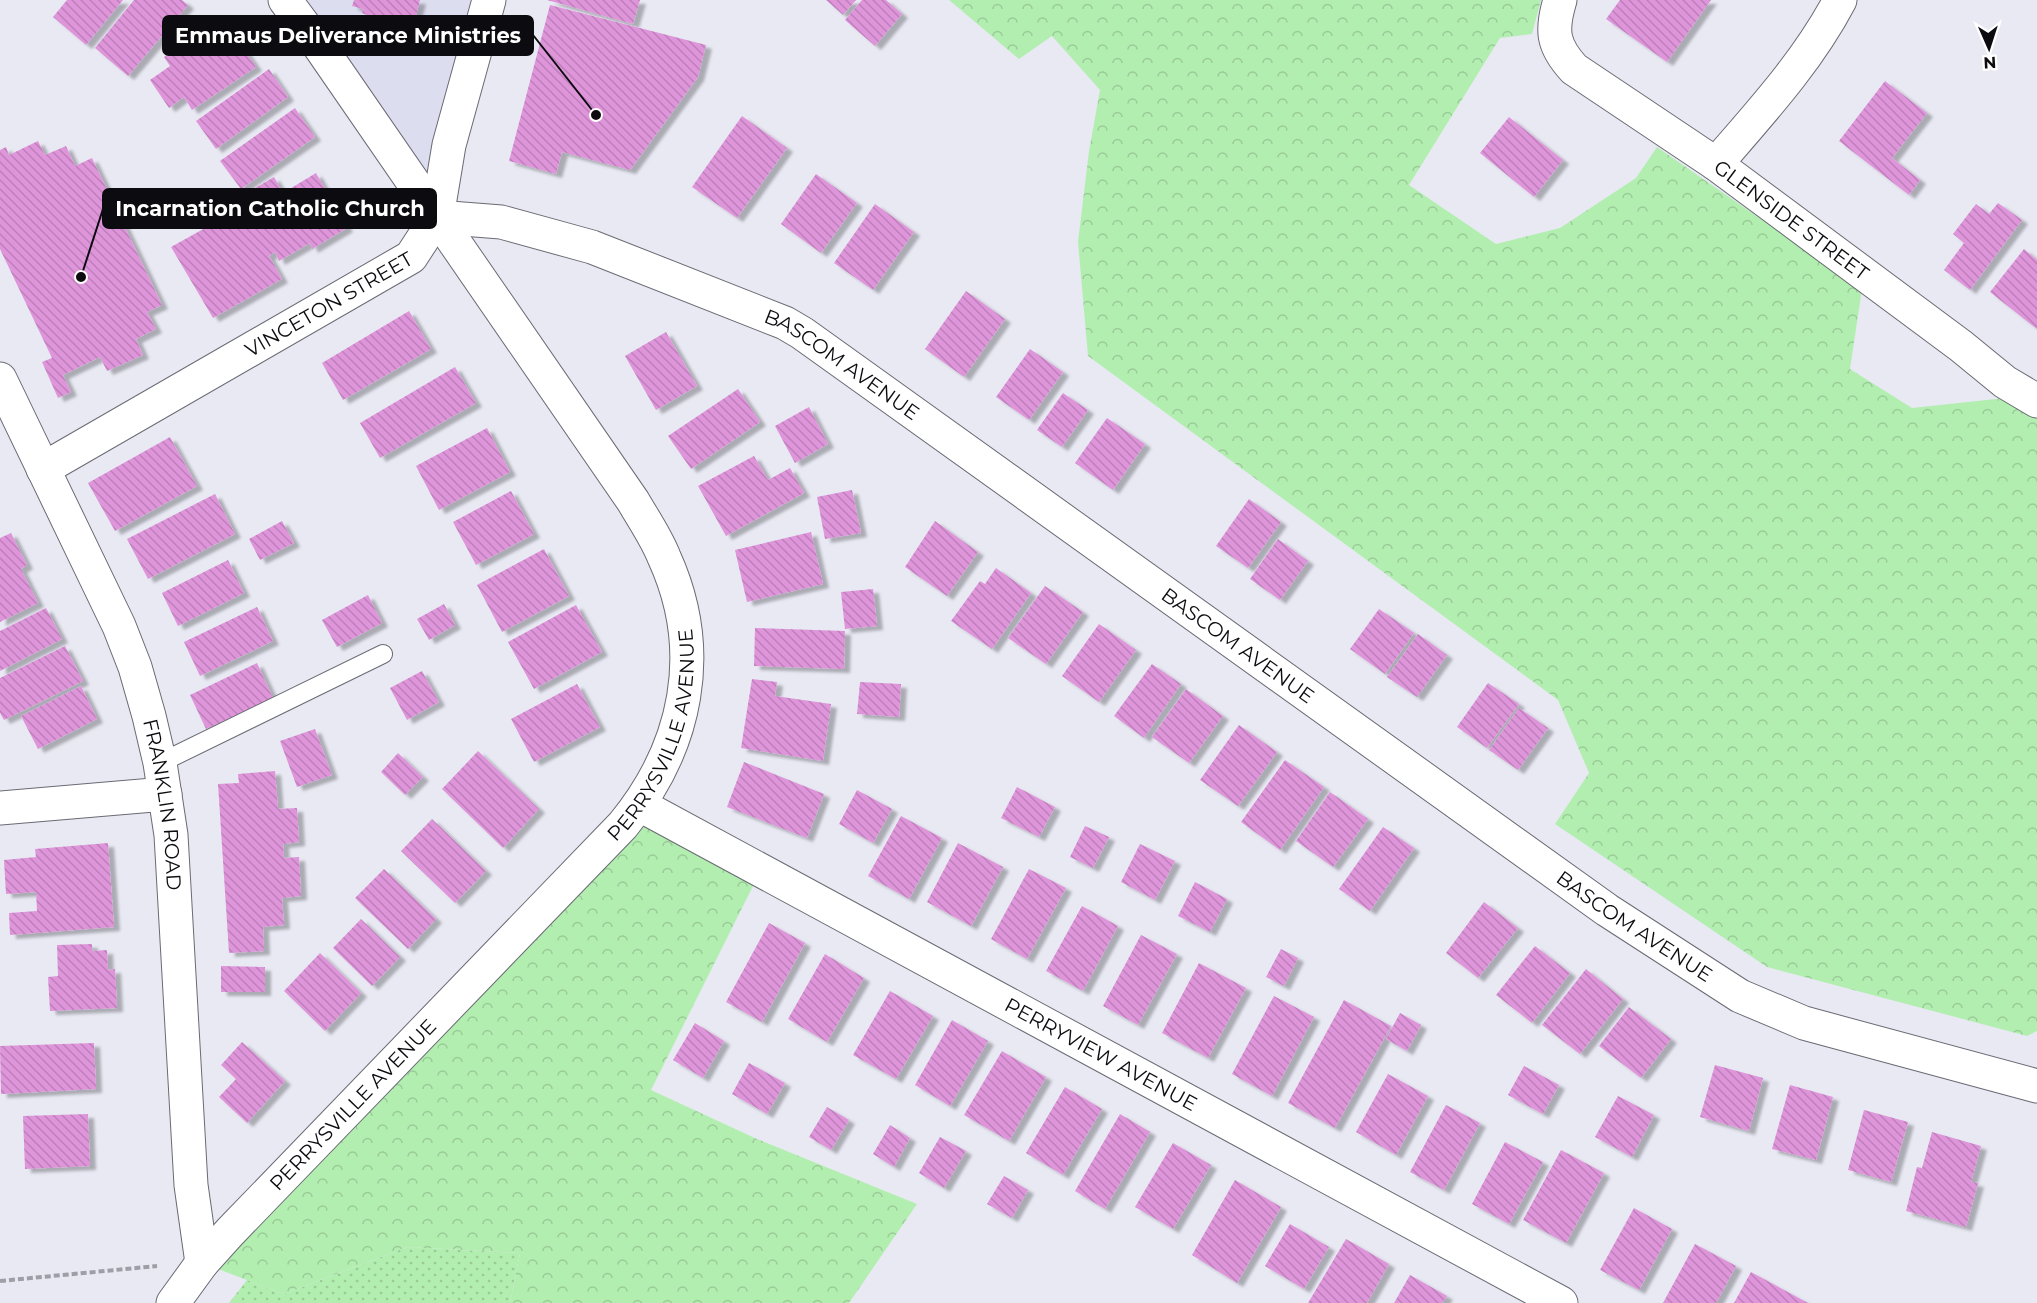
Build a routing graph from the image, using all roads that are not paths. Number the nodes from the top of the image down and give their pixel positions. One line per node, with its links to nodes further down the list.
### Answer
1 (285, 0): 6 (street, PERRYSVILLE AVENUE)
2 (489, 0): 6 (street, VINCETON STREET)
3 (1560, 0): 5 (street, GLENSIDE STREET)
4 (1840, 0): 5 (street)
5 (1716, 164): 8 (street, GLENSIDE STREET)
6 (437, 217): 9 (street, VINCETON STREET); 12 (street, PERRYSVILLE AVENUE); 14 (street, BASCOM AVENUE)
7 (0, 379): 9 (street, FRANKLIN ROAD)
8 (2037, 401)
9 (43, 469): 11 (street, FRANKLIN ROAD)
10 (382, 654): 11 (lane)
11 (162, 779): 13 (street); 15 (street, FRANKLIN ROAD)
12 (640, 805): 15 (street, PERRYSVILLE AVENUE); 17 (street, PERRYVIEW AVENUE)
13 (0, 808)
14 (2037, 1086)
15 (202, 1263): 16 (street, PERRYSVILLE AVENUE)
16 (173, 1303)
17 (1561, 1303)

